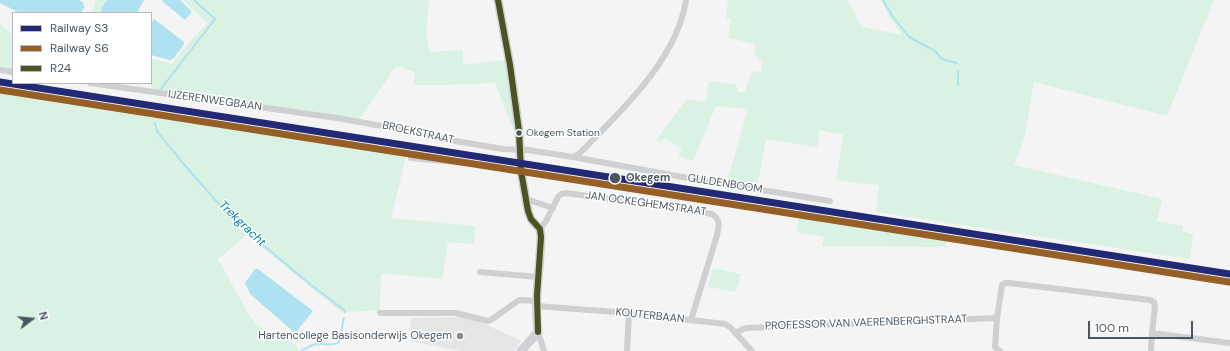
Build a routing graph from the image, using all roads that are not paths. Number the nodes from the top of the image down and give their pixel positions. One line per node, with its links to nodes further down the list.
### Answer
1 (498, 0): 7 (main road)
2 (686, 0): 8 (street)
3 (0, 70): 4 (street)
4 (12, 72)
5 (97, 84): 6 (street, IJZERENWEGBAAN)
6 (316, 115): 7 (street, BROEKSTRAAT)
7 (520, 150): 8 (street, BROEKSTRAAT); 10 (main road)
8 (573, 157): 12 (street, GULDENBOOM)
9 (411, 158): 10 (street)
10 (520, 171): 11 (main road)
11 (526, 198): 13 (street); 14 (main road)
12 (830, 201)
13 (553, 208): 14 (street); 21 (street, JAN OCKEGHEMSTRAAT)
14 (540, 229): 16 (main road)
15 (480, 272): 16 (street)
16 (538, 277): 17 (main road)
17 (536, 303): 18 (street, KOUTERBAAN); 19 (street, KOUTERBAAN); 22 (main road)
18 (629, 313): 21 (street, KOUTERBAAN); 28 (street)
19 (380, 314)
20 (997, 318): 23 (street, PROFESSOR VAN VAERENBERGHSTRAAT); 24 (street); 30 (street)
21 (691, 320): 23 (street, KOUTERBAAN)
22 (538, 332): 26 (main road); 27 (street)
23 (735, 333): 29 (street, KOUTERBAAN)
24 (1152, 333): 25 (street); 31 (street)
25 (1230, 343)
26 (521, 351)
27 (544, 351)
28 (627, 351)
29 (752, 351)
30 (1000, 351)
31 (1151, 351)

